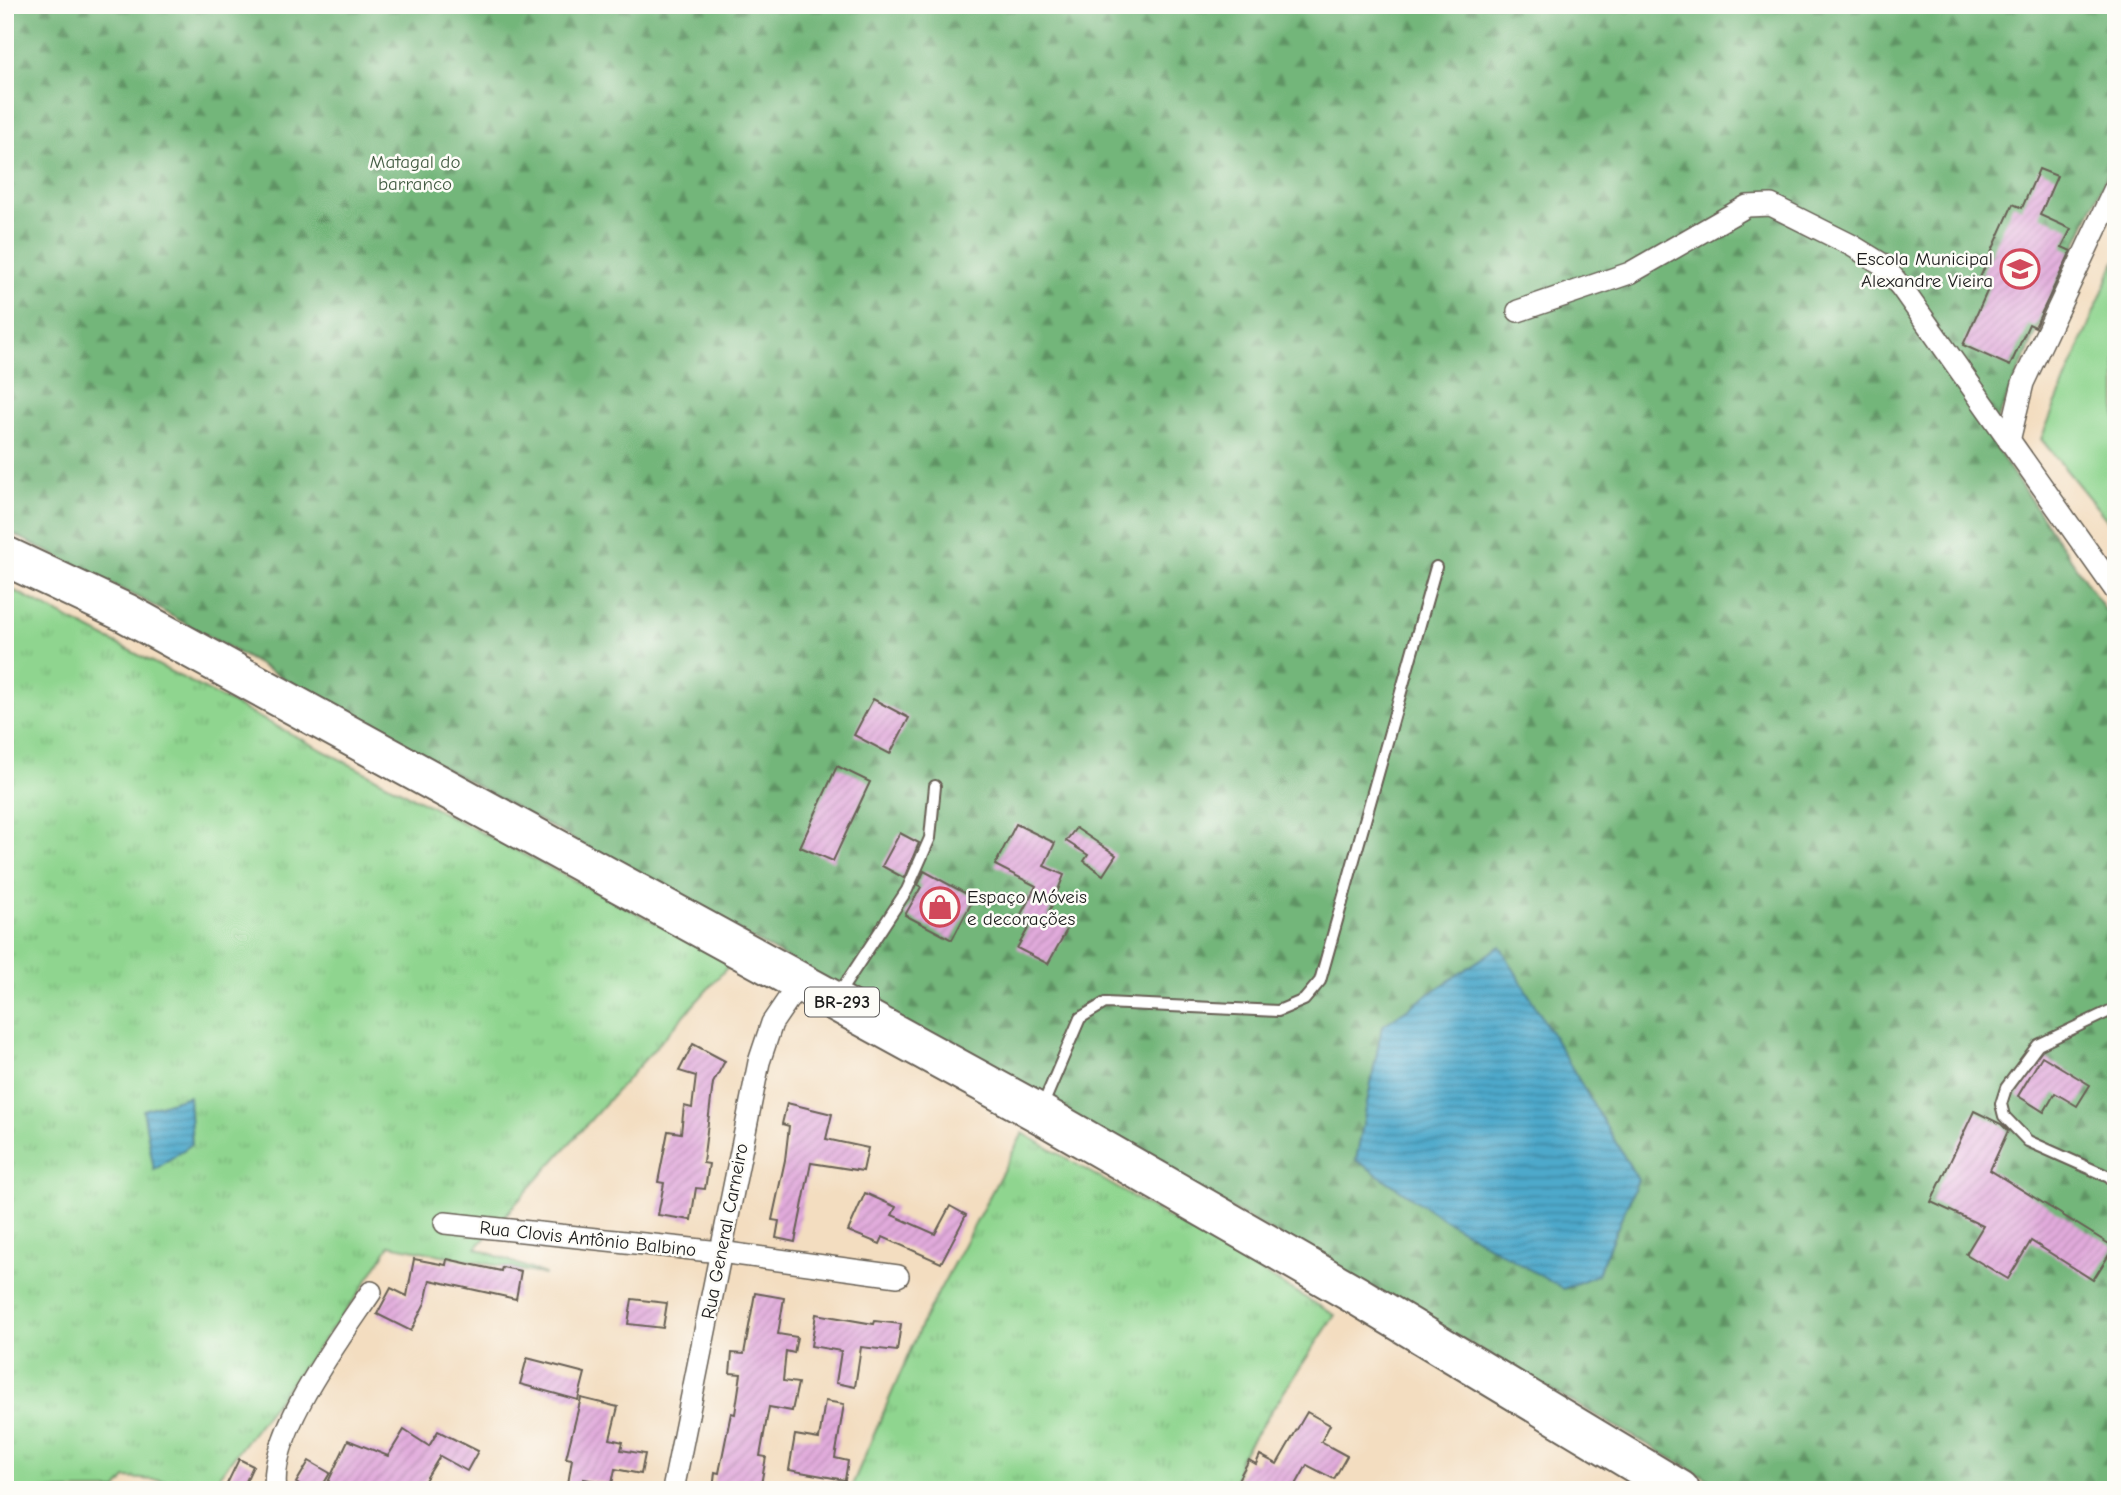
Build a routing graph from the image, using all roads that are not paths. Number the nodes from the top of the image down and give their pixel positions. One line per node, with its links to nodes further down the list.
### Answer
1 (2116, 186): 3 (street)
2 (1518, 310): 3 (street)
3 (2009, 441): 6 (street)
4 (5, 556): 8 (highway, BR-293)
5 (1436, 567): 11 (lane)
6 (2116, 592)
7 (936, 786): 9 (lane)
8 (800, 982): 9 (highway, BR-293); 14 (street, Rua General Carneiro)
9 (836, 999): 11 (highway, BR-293)
10 (2116, 1008): 12 (lane)
11 (1039, 1113): 17 (highway, BR-293)
12 (2116, 1185)
13 (445, 1223): 14 (street, Rua Clovis Antônio Balbino)
14 (720, 1252): 15 (street, Rua Clovis Antônio Balbino); 19 (street, Rua General Carneiro)
15 (898, 1276)
16 (371, 1292): 18 (street)
17 (1677, 1486)
18 (276, 1490)
19 (673, 1490)

